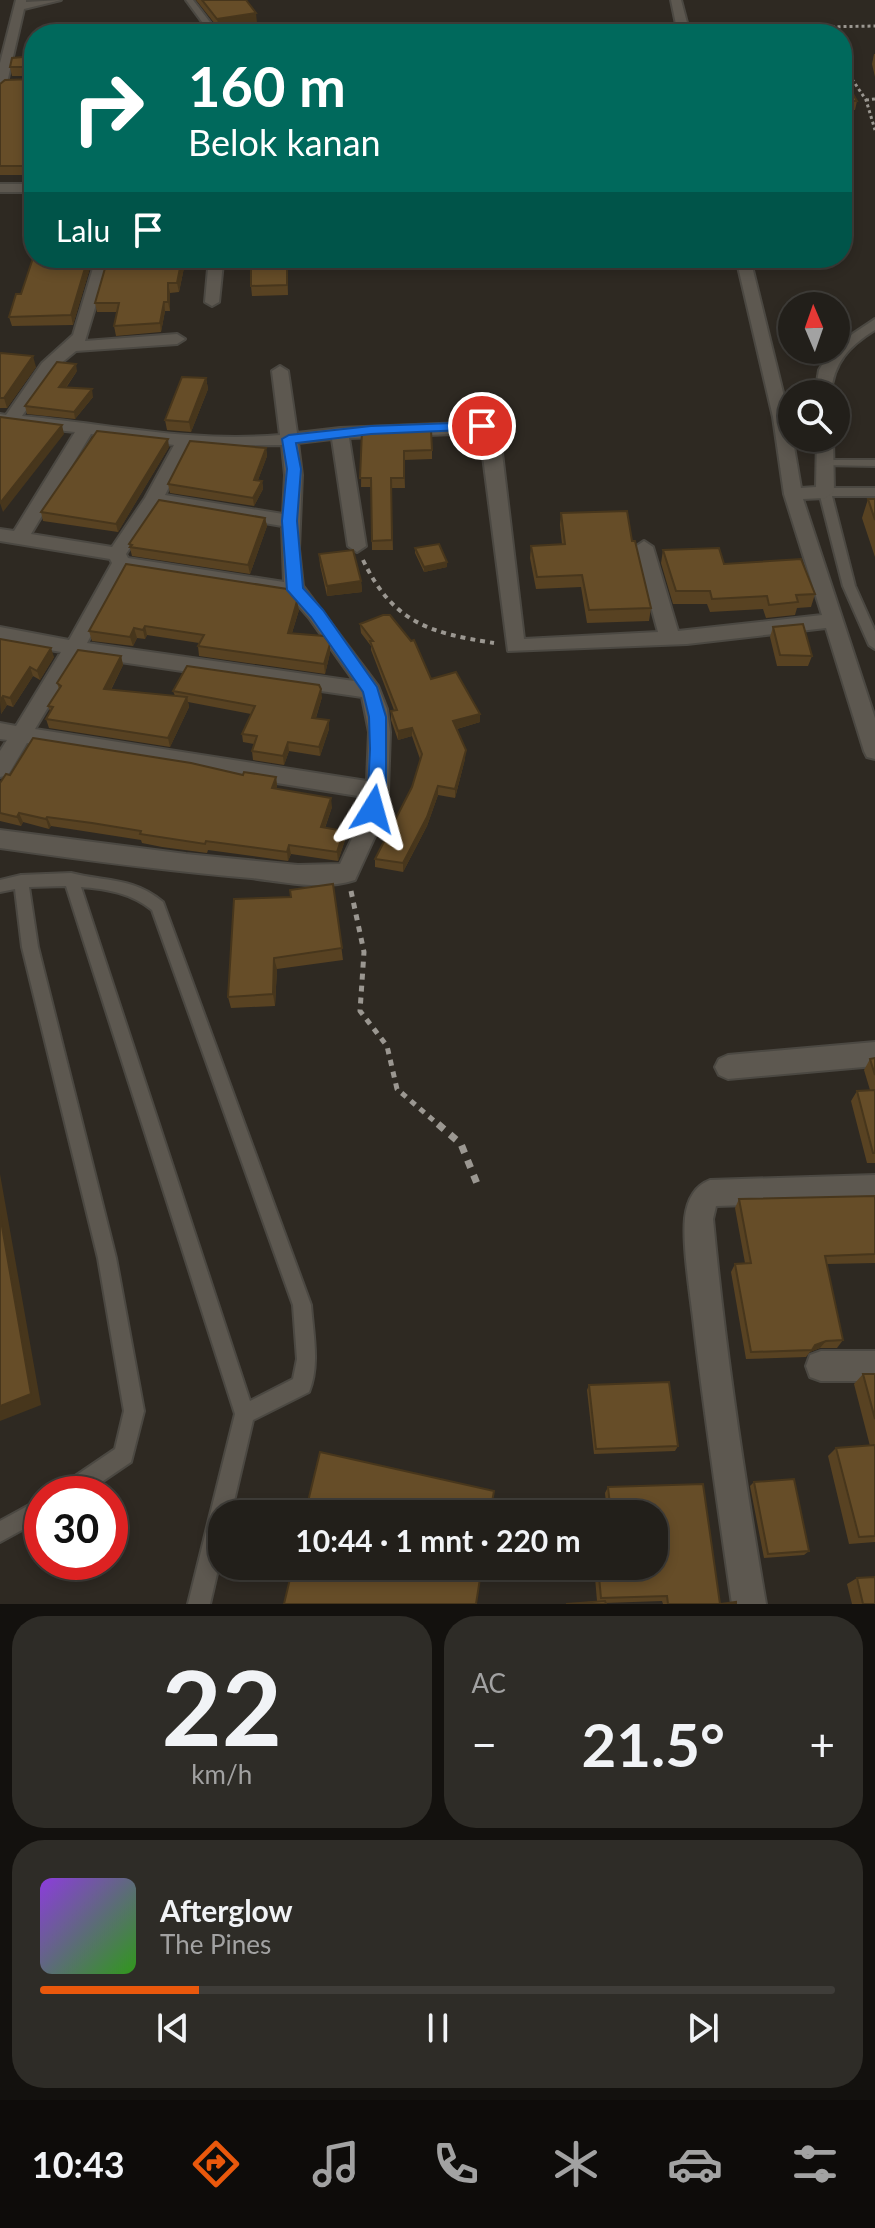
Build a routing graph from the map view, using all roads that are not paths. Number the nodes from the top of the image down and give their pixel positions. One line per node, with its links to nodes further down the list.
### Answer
1 (56, 0): 4 (street)
2 (189, 0): 5 (lane)
3 (676, 0): 6 (street)
4 (20, 4): 7 (street)
5 (207, 24)
6 (682, 24)
7 (5, 47): 8 (street)
8 (5, 84)
9 (0, 188): 10 (street)
10 (24, 188)
11 (100, 268): 17 (street)
12 (215, 268): 14 (street)
13 (746, 268): 30 (street)
14 (212, 302)
15 (875, 324): 19 (street)
16 (177, 339): 17 (street)
17 (74, 346): 20 (street)
18 (280, 371): 24 (street)
19 (824, 380)
20 (6, 419): 21 (street)
21 (87, 427): 23 (street); 33 (street)
22 (340, 433): 24 (street); 34 (street); 40 (street)
23 (185, 439): 24 (street); 31 (street)
24 (289, 439): 32 (street)
25 (825, 452): 26 (street)
26 (825, 463): 27 (lane); 28 (street)
27 (875, 463)
28 (825, 492): 29 (lane); 30 (street); 41 (lane)
29 (875, 492)
30 (793, 494): 38 (street)
31 (154, 499): 32 (street); 36 (street)
32 (289, 521): 37 (street)
33 (10, 536): 36 (street)
34 (357, 546)
35 (644, 547): 40 (street)
36 (119, 558): 37 (street); 42 (street)
37 (295, 590): 43 (street)
38 (832, 621): 40 (street); 45 (street)
39 (0, 634): 42 (street)
40 (670, 638)
41 (875, 645)
42 (74, 648): 43 (street); 44 (street)
43 (371, 691): 47 (street)
44 (11, 734): 46 (street); 47 (street)
45 (875, 751)
46 (0, 769)
47 (377, 791): 48 (street)
48 (0, 839)
49 (71, 879): 50 (lane); 57 (lane); 57 (lane)
50 (21, 881): 51 (lane); 58 (lane)
51 (0, 886)
52 (875, 1054): 53 (street)
53 (728, 1067)
54 (875, 1188): 62 (street)
55 (821, 1366): 56 (street)
56 (875, 1366)
57 (245, 1414): 61 (lane)
58 (93, 1476)
59 (24, 1518): 60 (lane)
60 (0, 1532)
61 (199, 1604)
62 (749, 1604)

